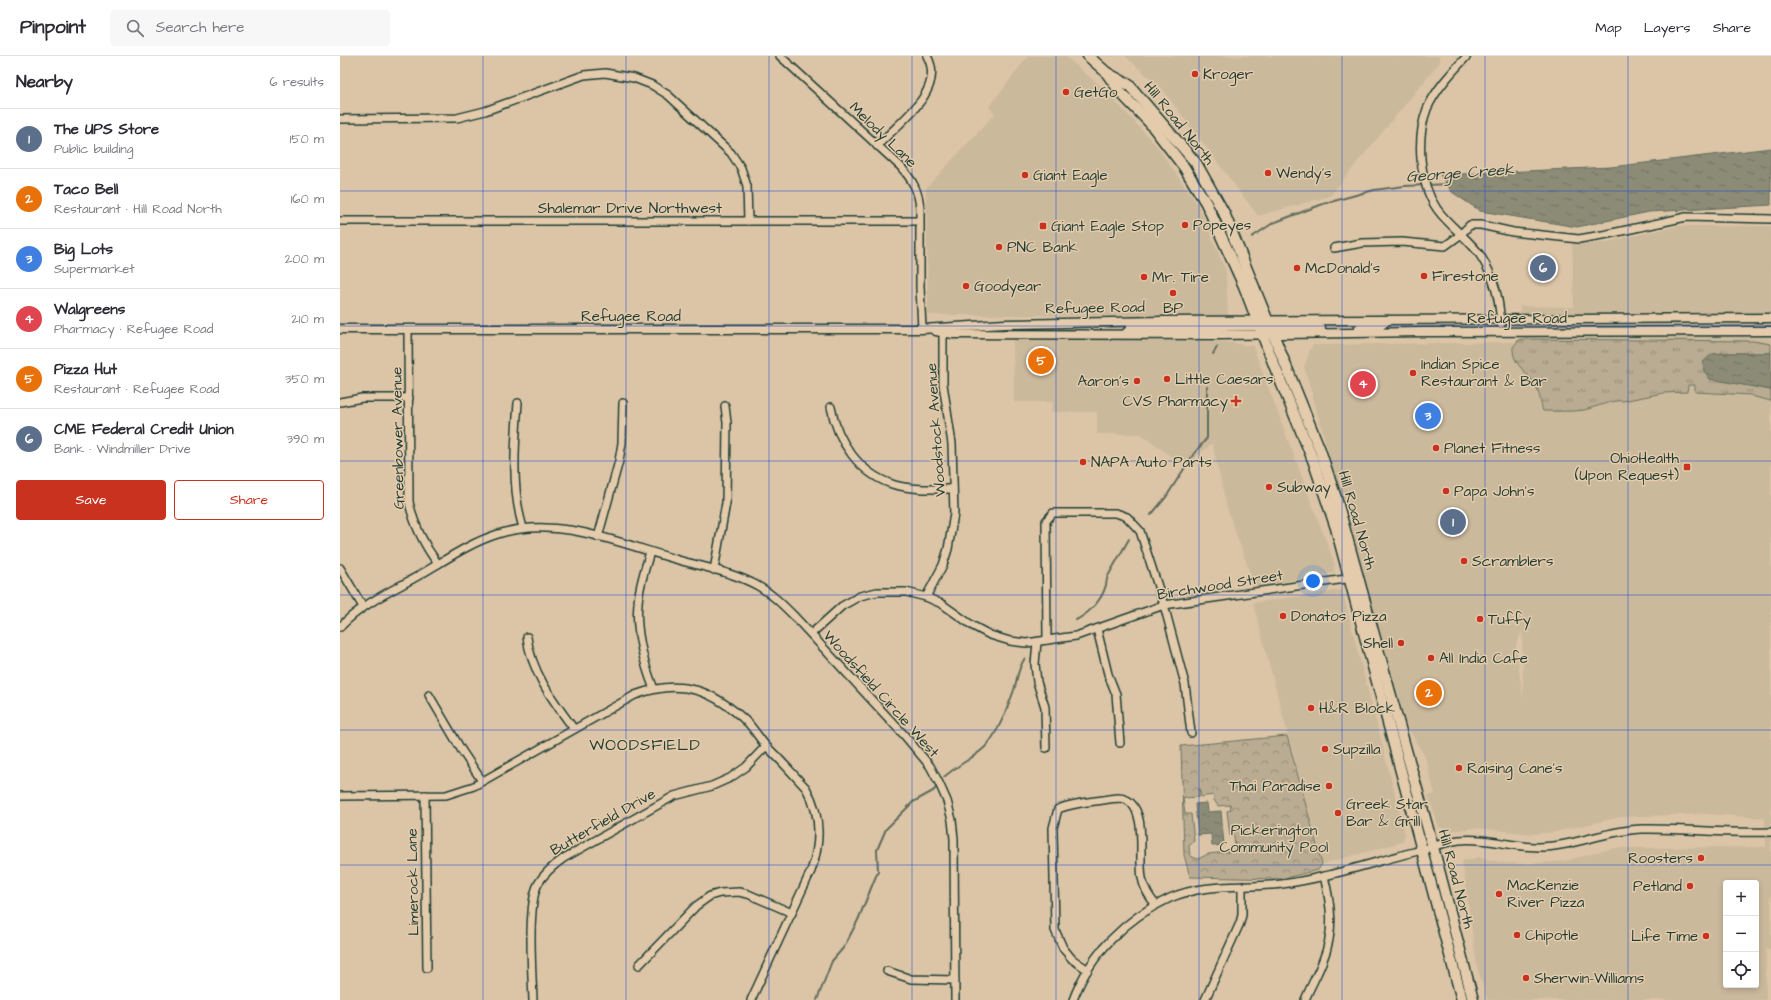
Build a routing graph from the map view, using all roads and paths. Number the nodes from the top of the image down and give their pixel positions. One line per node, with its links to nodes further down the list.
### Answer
1 (780, 56): 7 (street, Melody Lane)
2 (928, 56): 7 (street)
3 (1088, 56): 5 (highway)
4 (1467, 56): 12 (street)
5 (1106, 72): 16 (highway, Hill Road North); 16 (highway, Hill Road North)
6 (340, 119): 10 (street)
7 (877, 146): 11 (street, Melody Lane)
8 (1771, 219): 12 (street)
9 (340, 221): 10 (street, Shalemar Drive Northwest)
10 (748, 221): 11 (street, Shalemar Drive Northwest)
11 (920, 221): 18 (street, Melody Lane)
12 (1460, 235): 13 (street); 15 (street)
13 (1334, 248)
14 (1771, 318): 15 (main road, Refugee Road)
15 (1501, 322): 16 (main road, Refugee Road)
16 (1265, 328): 20 (main road, Refugee Road); 20 (main road, Refugee Road); 21 (main road, Refugee Road); 35 (highway, Hill Road North); 56 (highway, Hill Road North)
17 (408, 329): 18 (main road, Refugee Road); 19 (main road, Refugee Road); 22 (street, Greenbower Avenue)
18 (922, 329): 20 (main road, Refugee Road)
19 (340, 330)
20 (943, 330): 28 (street, Woodstock Avenue)
21 (1771, 331)
22 (409, 398): 23 (street); 32 (street, Greenbower Avenue)
23 (340, 402)
24 (518, 403): 29 (street)
25 (623, 403): 30 (street)
26 (725, 406): 34 (street)
27 (831, 407): 28 (street)
28 (954, 489): 36 (street, Woodstock Avenue)
29 (523, 528): 30 (street, Woodsfield Circle West); 32 (street, Woodsfield Circle West)
30 (598, 536): 31 (street, Woodsfield Circle West)
31 (650, 552): 34 (street, Woodsfield Circle West); 45 (street)
32 (438, 564): 38 (street, Woodsfield Circle West)
33 (340, 568): 38 (street)
34 (714, 570): 41 (street, Woodsfield Circle West)
35 (1351, 578): 37 (street, Birchwood Street); 57 (highway, Hill Road North)
36 (926, 597): 41 (street, Birchwood Street); 44 (street, Birchwood Street)
37 (1164, 605): 40 (street, Birchwood Street); 43 (street); 48 (street)
38 (363, 607): 39 (street, Woodsfield Circle West)
39 (340, 627)
40 (1097, 629): 43 (street, Birchwood Street); 49 (street)
41 (810, 634): 66 (street, Woodsfield Circle West)
42 (527, 637): 47 (street)
43 (1047, 640): 44 (street, Birchwood Street)
44 (1037, 642): 51 (street)
45 (654, 688): 47 (street); 50 (street)
46 (429, 695): 52 (street)
47 (574, 729): 52 (street)
48 (1191, 733)
49 (1120, 743)
50 (766, 746): 61 (street); 67 (street, Butterfield Drive)
51 (1046, 748)
52 (482, 781): 53 (street)
53 (425, 795): 54 (street); 63 (street, Limerock Lane)
54 (340, 796)
55 (1771, 832): 56 (street)
56 (1433, 847): 57 (street); 74 (highway, Hill Road North)
57 (1421, 850): 58 (street); 73 (highway, Hill Road North)
58 (1324, 876): 59 (street); 72 (street)
59 (1242, 886): 60 (street); 71 (street)
60 (1156, 905): 64 (street); 64 (street)
61 (792, 913): 62 (street); 68 (street)
62 (639, 965)
63 (427, 968)
64 (1088, 970): 70 (street)
65 (887, 971): 66 (street)
66 (955, 980): 69 (street, Woodsfield Circle West)
67 (532, 1000)
68 (751, 1000)
69 (955, 1000)
70 (1073, 1000)
71 (1205, 1000)
72 (1305, 1000)
73 (1462, 1000)
74 (1473, 1000)

